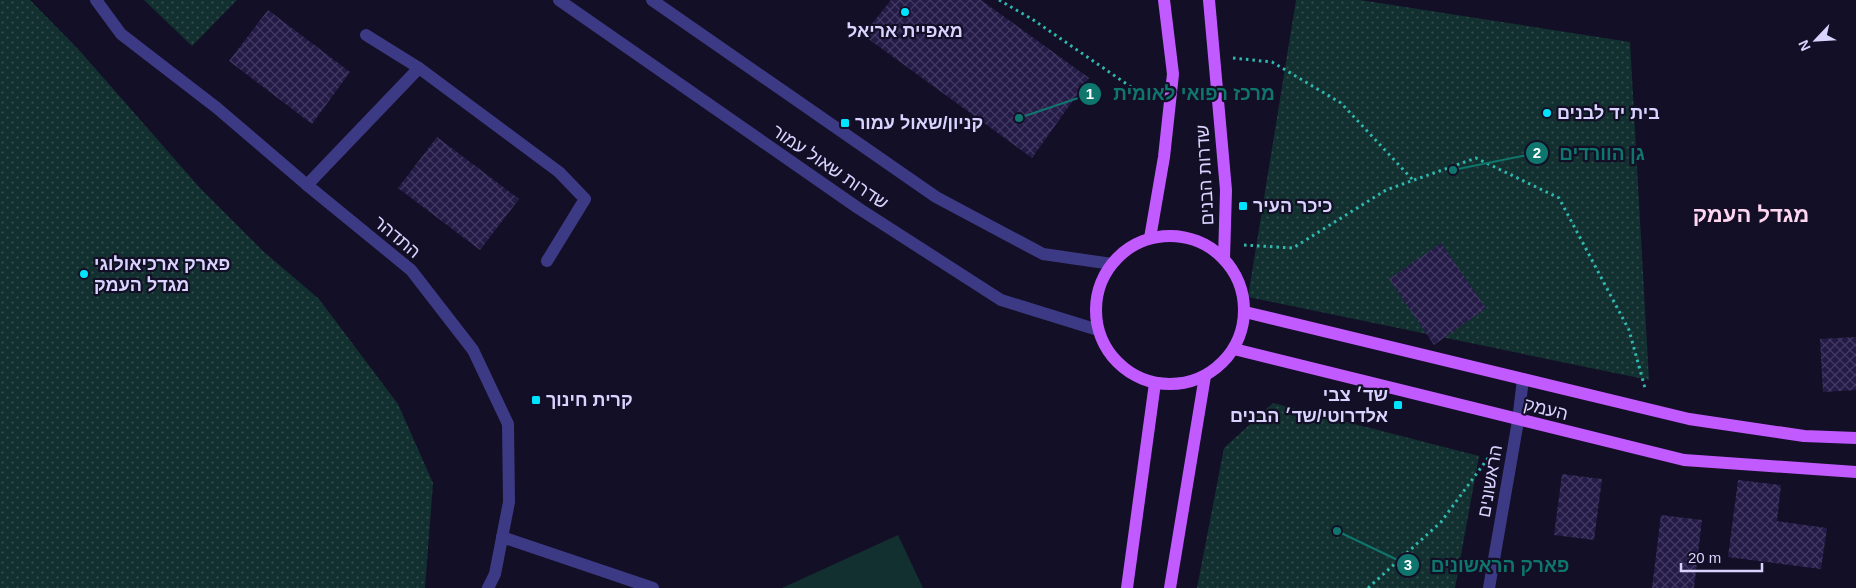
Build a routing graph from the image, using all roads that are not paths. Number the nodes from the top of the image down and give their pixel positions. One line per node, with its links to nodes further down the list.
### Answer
1 (97, 0): 8 (street, התדהר)
2 (559, 0): 14 (street, שדרות שאול עמור)
3 (652, 0): 12 (street, שדרות שאול עמור)
4 (1164, 0): 9 (main road, שדרות הבנים)
5 (1209, 0): 10 (main road, שדרות הבנים)
6 (366, 36): 7 (street)
7 (419, 68): 8 (street); 11 (street)
8 (307, 186): 22 (street, התדהר)
9 (1150, 238): 10 (main road); 12 (main road)
10 (1224, 259): 13 (main road)
11 (547, 261)
12 (1112, 264): 14 (main road)
13 (1245, 312): 15 (main road); 17 (main road, העמק)
14 (1098, 330): 18 (main road)
15 (1234, 349): 16 (main road); 19 (main road, העמק)
16 (1205, 376): 18 (main road); 26 (main road)
17 (1523, 379): 19 (street, הראשונים); 20 (main road, העמק)
18 (1155, 383): 25 (main road)
19 (1518, 420): 21 (main road, העמק); 27 (street, הראשונים)
20 (1856, 438)
21 (1856, 472)
22 (502, 537): 23 (street, התדהר); 24 (street)
23 (488, 588)
24 (653, 588)
25 (1127, 588)
26 (1170, 588)
27 (1489, 588)

